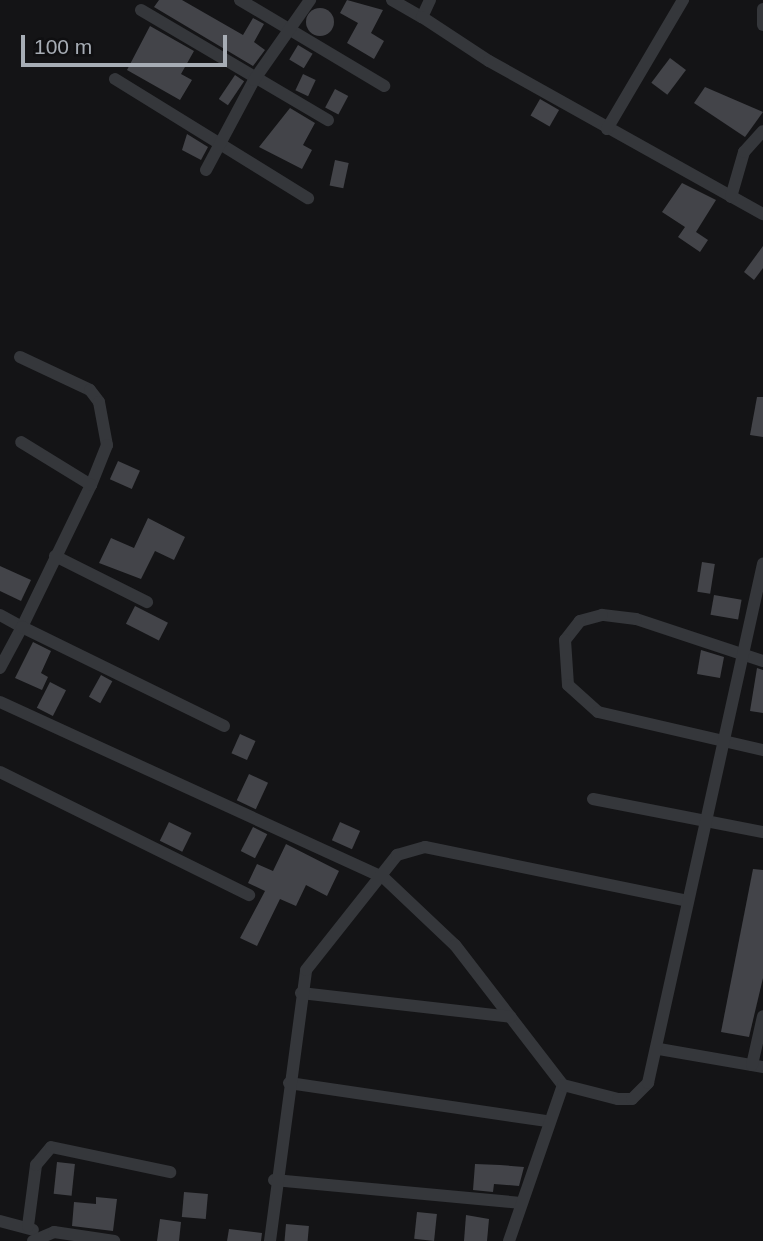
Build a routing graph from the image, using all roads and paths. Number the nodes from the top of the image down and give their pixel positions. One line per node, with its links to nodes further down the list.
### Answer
1 (240, 0): 10 (street)
2 (310, 0): 10 (street)
3 (392, 0): 8 (street)
4 (430, 0): 8 (street)
5 (683, 0): 15 (street)
6 (763, 9): 9 (street)
7 (141, 10): 12 (street)
8 (422, 18): 15 (street)
9 (763, 25)
10 (291, 30): 12 (street); 13 (street)
11 (115, 79): 17 (street)
12 (254, 80): 14 (street); 17 (street)
13 (384, 86)
14 (328, 120)
15 (607, 129): 19 (street)
16 (763, 131): 19 (street)
17 (218, 143): 18 (street); 20 (street)
18 (206, 170)
19 (731, 197): 21 (street)
20 (308, 198)
21 (763, 214)
22 (20, 357): 24 (street)
23 (21, 442): 24 (street)
24 (91, 485): 25 (street)
25 (55, 555): 27 (street); 29 (street)
26 (763, 564): 30 (street)
27 (147, 602)
28 (0, 615): 29 (street)
29 (22, 627): 32 (street); 34 (street)
30 (742, 657): 31 (street); 35 (street); 35 (street)
31 (763, 661)
32 (0, 668)
33 (0, 702): 41 (street)
34 (224, 726)
35 (722, 743): 36 (street); 39 (street)
36 (763, 750)
37 (0, 772): 42 (street)
38 (593, 799): 39 (street)
39 (705, 822): 40 (street); 43 (street)
40 (763, 832)
41 (383, 877): 43 (street); 44 (street); 46 (street)
42 (249, 895)
43 (688, 901): 47 (street)
44 (301, 993): 46 (street); 49 (street)
45 (763, 1016): 48 (street)
46 (511, 1017): 50 (street)
47 (659, 1049): 48 (street); 50 (street)
48 (758, 1066)
49 (289, 1083): 51 (street); 53 (street)
50 (562, 1085): 51 (street)
51 (547, 1121): 54 (street)
52 (170, 1172): 56 (street)
53 (274, 1180): 54 (street); 59 (street)
54 (521, 1203): 60 (street)
55 (0, 1222): 56 (street)
56 (28, 1226): 57 (street)
57 (36, 1238): 58 (street)
58 (114, 1241)
59 (270, 1241)
60 (509, 1241)

